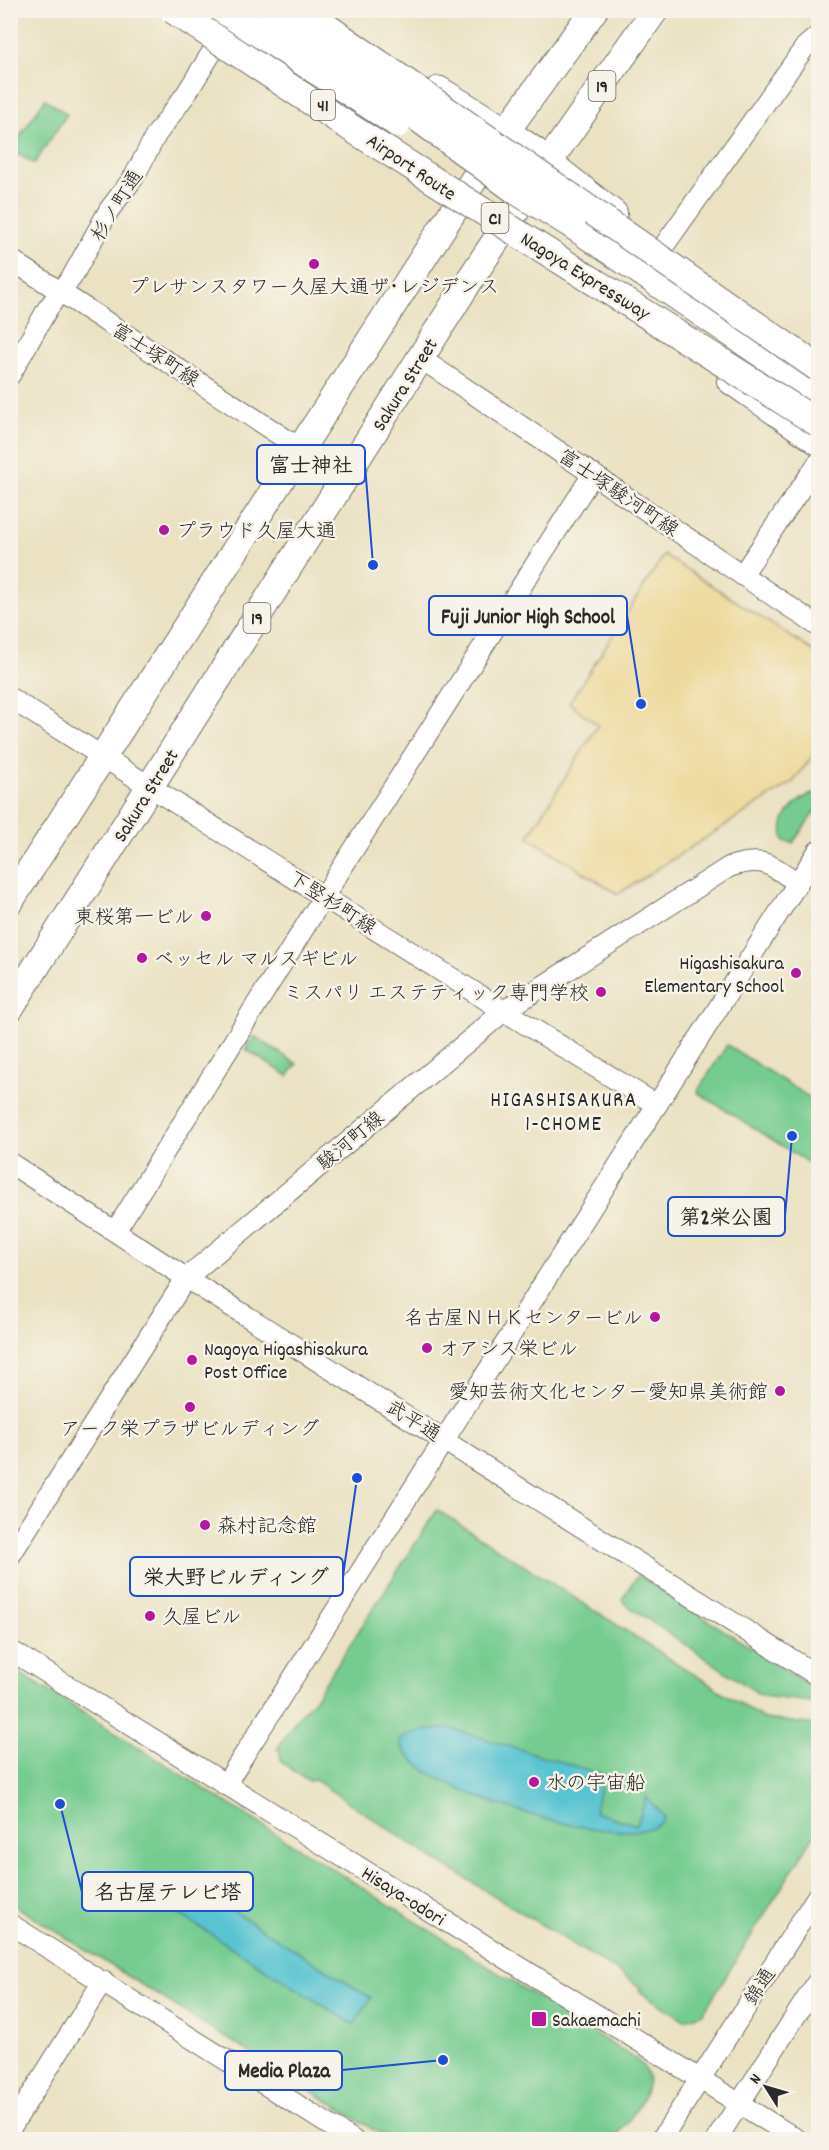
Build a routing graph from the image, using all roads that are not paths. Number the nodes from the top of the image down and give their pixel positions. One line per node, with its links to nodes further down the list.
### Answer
1 (172, 10): 22 (highway, Nagoya Expressway / C1, bridge)
2 (184, 10): 7 (highway, Airport Route / 41)
3 (269, 10): 11 (highway, bridge)
4 (594, 10): 9 (highway)
5 (655, 10): 10 (highway, Sakura Street / 19)
6 (319, 12): 9 (highway); 19 (highway, bridge)
7 (222, 23): 11 (highway, bridge); 12 (highway, Airport Route / 41); 16 (street, 杉ノ町通)
8 (819, 36): 14 (street)
9 (506, 131): 10 (highway); 12 (highway)
10 (549, 161): 13 (highway, Sakura Street / 19); 14 (main road)
11 (518, 192): 21 (highway, bridge)
12 (461, 199): 13 (highway, Airport Route / 41); 24 (highway)
13 (503, 228): 17 (highway, Sakura Street / 19); 23 (main road, Airport Route)
14 (661, 250): 18 (main road)
15 (10, 259): 16 (street, 富士塚町線)
16 (60, 292): 20 (street, 杉ノ町通); 24 (street, 富士塚町線)
17 (420, 358): 26 (street, 富士塚駿河町線); 31 (highway, Sakura Street / 19)
18 (819, 360)
19 (819, 368)
20 (10, 375)
21 (819, 392)
22 (819, 423)
23 (819, 442)
24 (301, 449): 30 (highway)
25 (819, 463): 27 (street)
26 (593, 474): 27 (street, 富士塚駿河町線); 34 (street)
27 (742, 575): 28 (street, 富士塚駿河町線)
28 (819, 626)
29 (10, 698): 30 (street, 下竪杉町線)
30 (102, 756): 31 (street, 下竪杉町線); 35 (highway)
31 (151, 787): 34 (street, 下竪杉町線); 36 (highway, Sakura Street / 19)
32 (819, 852): 33 (street)
33 (798, 883): 37 (street, 駿河町線); 38 (street)
34 (324, 896): 37 (street, 下竪杉町線); 40 (street)
35 (10, 901)
36 (10, 1008)
37 (504, 1011): 38 (street, 下竪杉町線); 41 (street, 駿河町線)
38 (657, 1105): 42 (street)
39 (10, 1163): 40 (street, 武平通)
40 (116, 1230): 41 (street, 武平通)
41 (186, 1278): 42 (street, 武平通); 43 (street, 駿河町線)
42 (445, 1440): 45 (street, 武平通); 46 (street)
43 (10, 1556)
44 (10, 1650): 46 (street, Hisaya-odori)
45 (819, 1676)
46 (225, 1785): 51 (street, Hisaya-odori)
47 (819, 1895): 51 (street, 錦通)
48 (10, 1924): 49 (street)
49 (103, 1981): 53 (street); 54 (street)
50 (819, 1981): 52 (street)
51 (700, 2078): 52 (street, Hisaya-odori); 55 (street, 錦通)
52 (740, 2103): 56 (street); 57 (street, Hisaya-odori)
53 (10, 2128)
54 (352, 2139)
55 (661, 2139)
56 (716, 2139)
57 (798, 2139)

